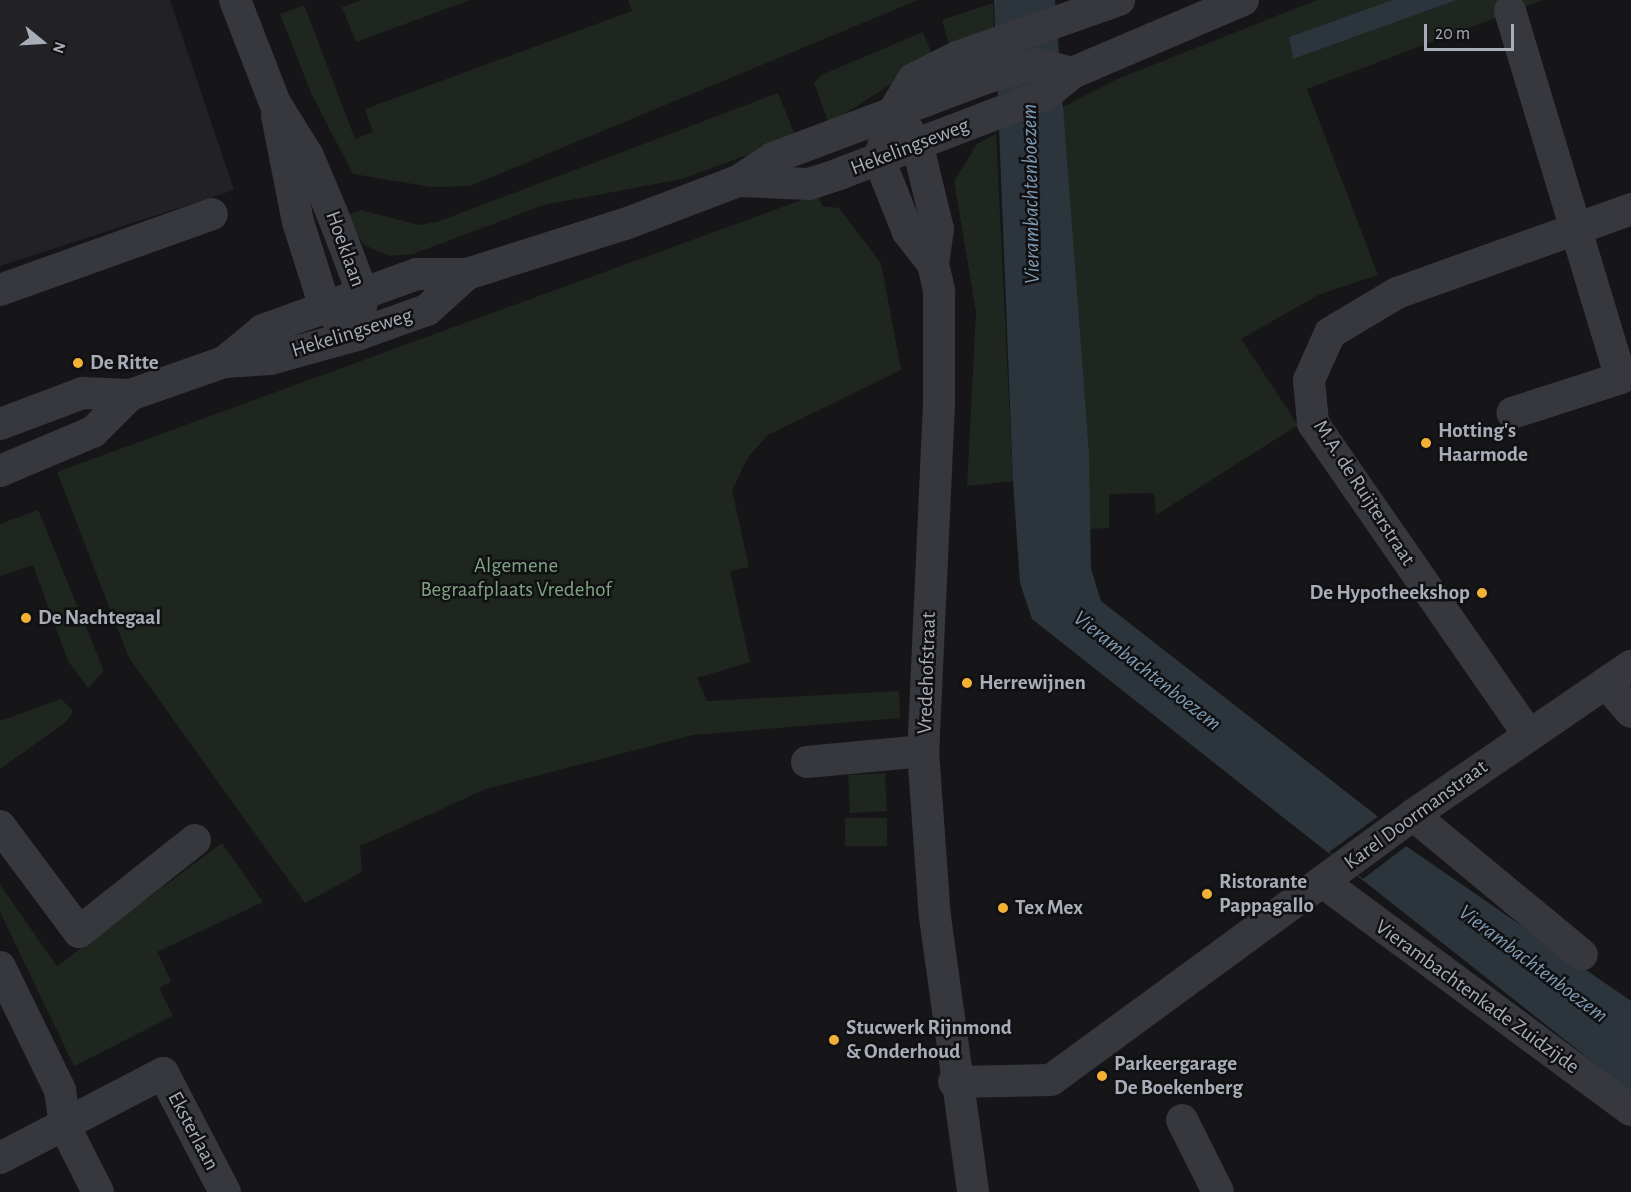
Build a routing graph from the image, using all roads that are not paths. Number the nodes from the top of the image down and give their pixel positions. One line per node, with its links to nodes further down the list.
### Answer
1 (235, 0): 6 (street, Hoeklaan)
2 (1243, 0): 5 (street, Hekelingseweg)
3 (1105, 3): 7 (street, Hekelingseweg)
4 (1510, 11): 13 (street)
5 (1072, 73): 7 (street, Hekelingseweg); 8 (street, Hekelingseweg)
6 (275, 103): 17 (street, Hoeklaan); 18 (street, Hoeklaan)
7 (894, 111): 8 (street, Vredehofstraat); 9 (street); 10 (street, Hekelingseweg)
8 (917, 143): 9 (street, Hekelingseweg); 14 (street, Vredehofstraat)
9 (879, 159): 10 (street, Hekelingseweg); 14 (street, Vredehofstraat)
10 (738, 181): 15 (street, Hekelingseweg)
11 (1631, 209): 13 (street, M.A. de Ruijterstraat)
12 (212, 214): 16 (street)
13 (1576, 230): 22 (street); 28 (street, M.A. de Ruijterstraat)
14 (933, 264): 29 (street, Vredehofstraat)
15 (467, 274): 17 (street, Hekelingseweg); 19 (street, Hekelingseweg)
16 (0, 290)
17 (363, 294): 18 (street, Hekelingseweg); 19 (street, Hoeklaan)
18 (325, 307): 19 (street, Hoeklaan); 20 (street, Hekelingseweg)
19 (357, 335): 20 (street, Hekelingseweg)
20 (224, 362): 21 (street, Hekelingseweg)
21 (130, 395): 23 (street, Hekelingseweg); 24 (street, Hekelingseweg)
22 (1512, 413)
23 (0, 424)
24 (0, 471)
25 (1631, 666): 26 (street, Karel Doormanstraat)
26 (1606, 683): 27 (street); 28 (street, Karel Doormanstraat)
27 (1631, 712)
28 (1528, 734): 31 (street, Karel Doormanstraat)
29 (923, 751): 30 (street); 37 (street, Vredehofstraat)
30 (807, 762)
31 (1407, 820): 34 (street, Karel Doormanstraat); 35 (street)
32 (0, 826): 33 (street)
33 (195, 840)
34 (1330, 878): 37 (street, Karel Doormanstraat); 38 (street, Vierambachtenkade Zuidzijde)
35 (1582, 955)
36 (0, 968): 40 (street)
37 (954, 1082): 45 (street, Vredehofstraat)
38 (1631, 1110)
39 (1182, 1120): 46 (street)
40 (65, 1126): 41 (street); 42 (street); 43 (street, Eksterlaan)
41 (0, 1158)
42 (98, 1192)
43 (225, 1192)
44 (965, 1192): 45 (street)
45 (973, 1192)
46 (1218, 1192)

